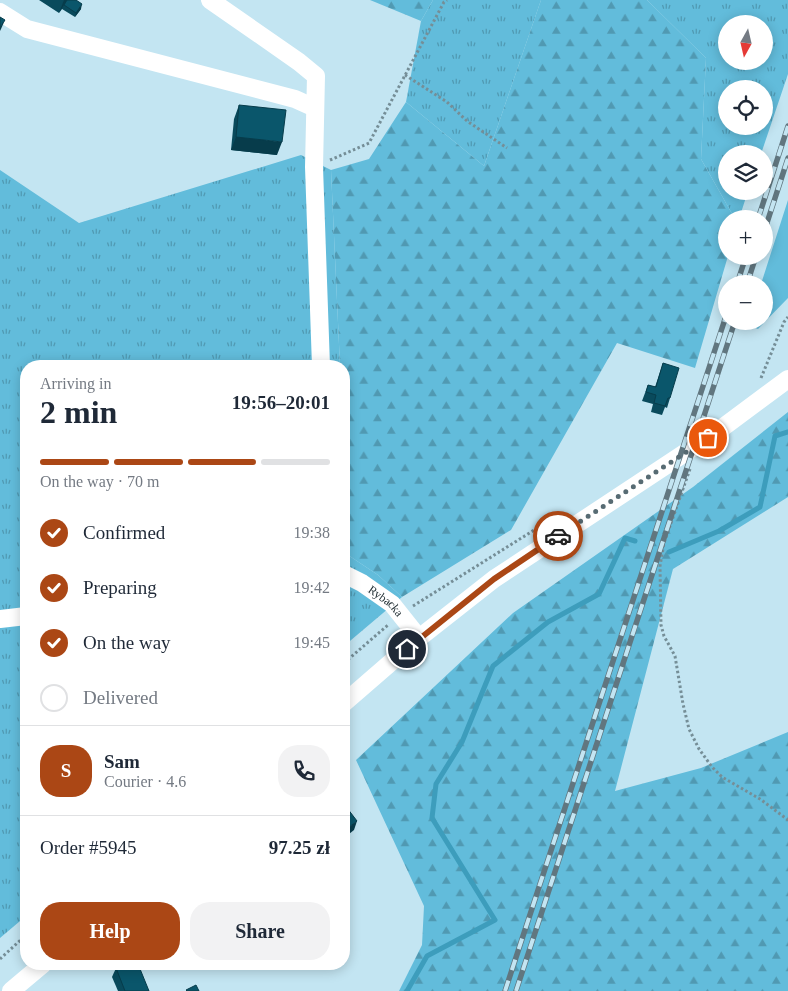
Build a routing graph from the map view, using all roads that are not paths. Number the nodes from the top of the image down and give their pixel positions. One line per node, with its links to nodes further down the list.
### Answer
1 (210, 0): 3 (street)
2 (0, 12): 3 (street)
3 (315, 108): 4 (street)
4 (321, 360)
5 (788, 379): 9 (street)
6 (350, 577): 9 (street, Rybacka)
7 (20, 617): 8 (street)
8 (0, 619)
9 (420, 638): 10 (street)
10 (350, 698)
11 (36, 970): 12 (street)
12 (11, 991)

